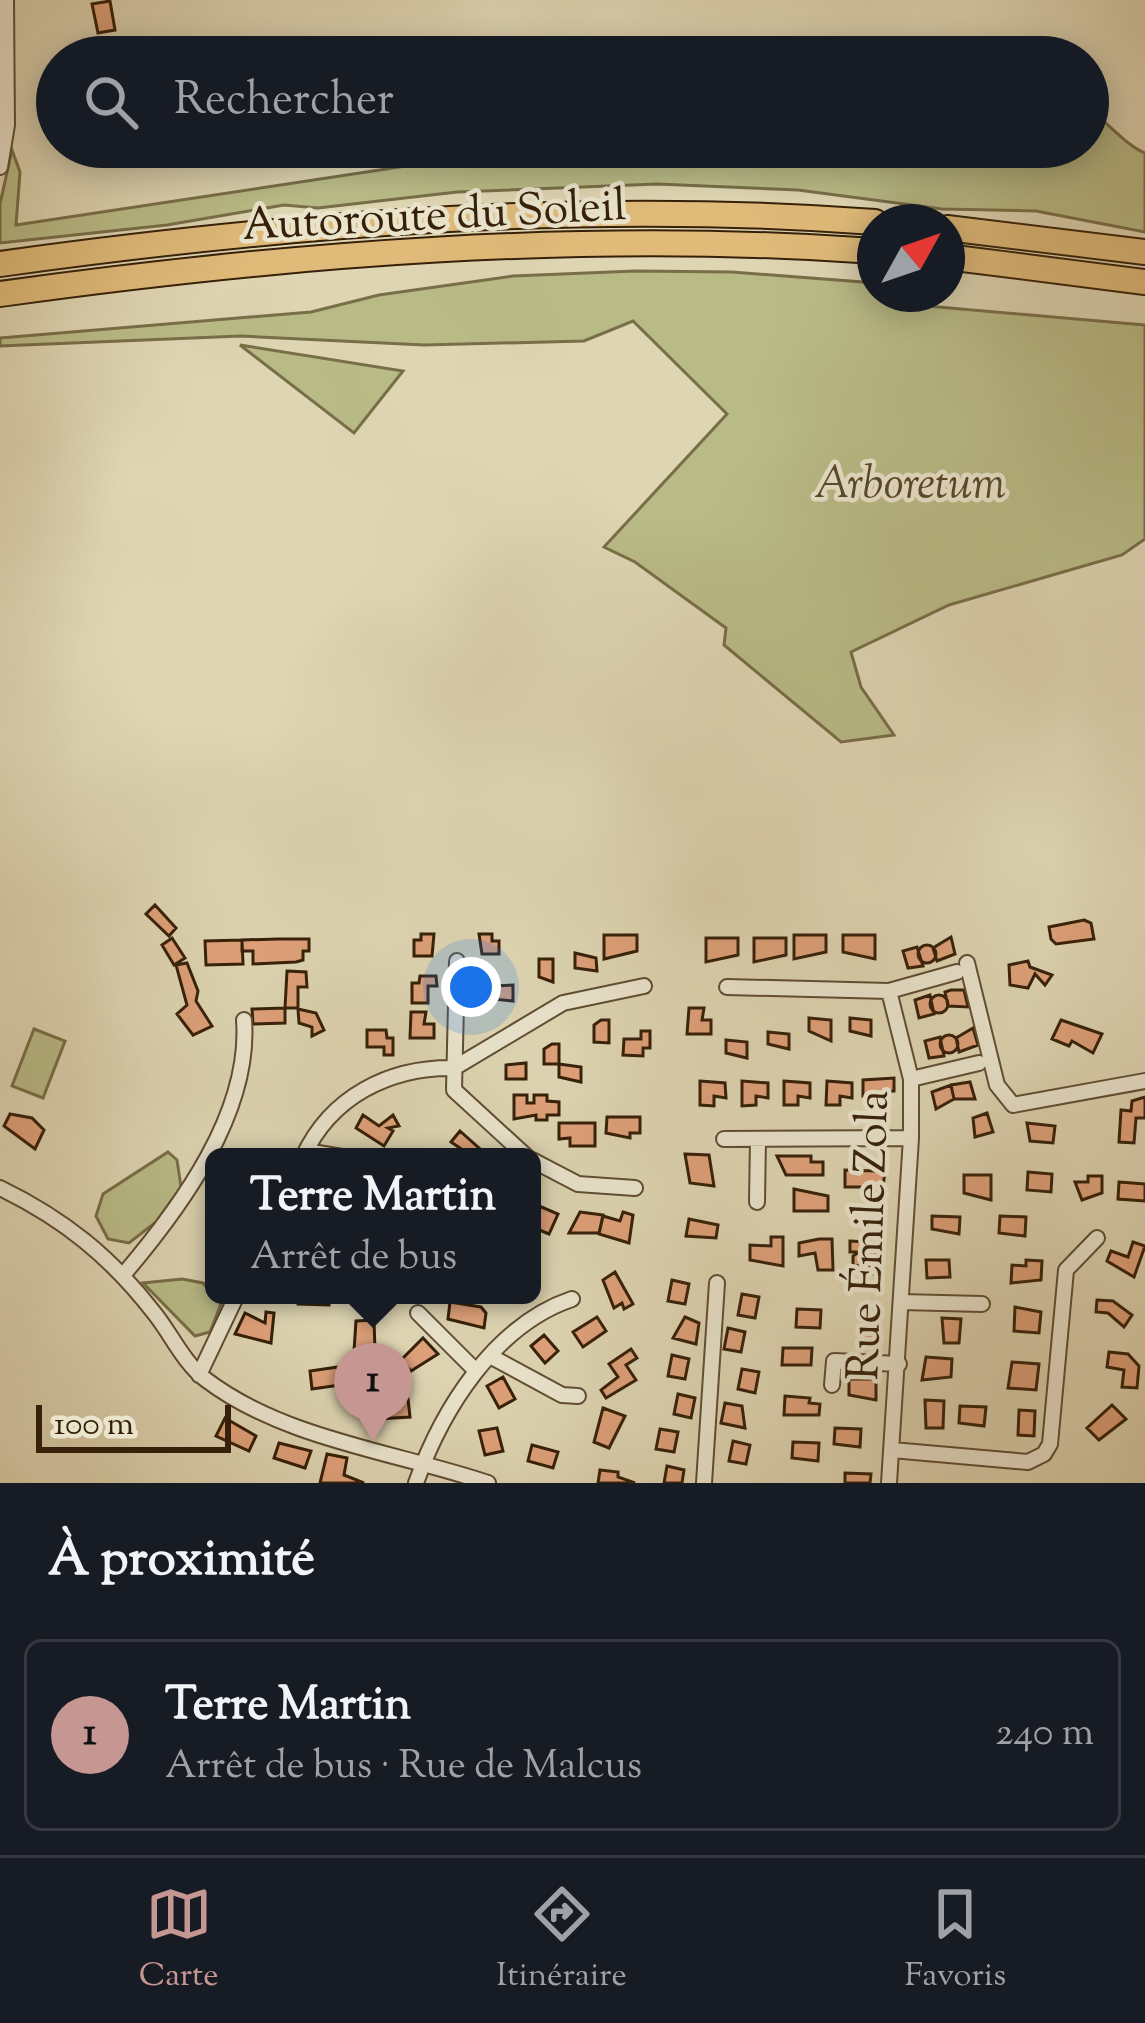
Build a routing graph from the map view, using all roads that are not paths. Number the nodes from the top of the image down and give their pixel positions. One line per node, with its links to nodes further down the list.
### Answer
1 (6, 0): 2 (street)
2 (3, 40): 3 (street)
3 (0, 167)
4 (857, 221): 9 (highway, Autoroute du Soleil)
5 (965, 230): 7 (highway)
6 (857, 250): 11 (highway, Autoroute du Soleil)
7 (1145, 252)
8 (965, 259): 10 (highway)
9 (0, 264)
10 (1145, 282)
11 (0, 293)
12 (457, 961): 18 (street)
13 (644, 986): 18 (street)
14 (727, 987): 15 (street)
15 (889, 991): 19 (street, Rue Émile Zola); 20 (street)
16 (244, 1020): 24 (street)
17 (979, 1064): 19 (street)
18 (454, 1069): 25 (street); 26 (street)
19 (911, 1079): 21 (street, Rue Émile Zola)
20 (1145, 1081)
21 (911, 1138): 23 (street); 36 (street, Rue Émile Zola)
22 (724, 1139): 23 (street)
23 (758, 1139): 31 (street)
24 (209, 1148)
25 (309, 1148)
26 (516, 1148)
27 (205, 1156): 33 (street)
28 (541, 1165): 30 (street)
29 (0, 1188): 33 (street)
30 (635, 1188)
31 (757, 1202)
32 (1097, 1238): 46 (street)
33 (124, 1274): 43 (street)
34 (717, 1282): 50 (street)
35 (572, 1299): 40 (street)
36 (902, 1302): 38 (street); 41 (street, Rue Émile Zola)
37 (232, 1304): 43 (street)
38 (982, 1304)
39 (418, 1313): 42 (street)
40 (490, 1356): 42 (street); 45 (street)
41 (899, 1364): 44 (street); 46 (street, Rue Émile Zola)
42 (476, 1371): 47 (street)
43 (197, 1373): 47 (street)
44 (832, 1385)
45 (578, 1396)
46 (892, 1450): 51 (street, Rue Émile Zola)
47 (424, 1462): 48 (street); 49 (street)
48 (416, 1483)
49 (488, 1483)
50 (704, 1483)
51 (889, 1483)

